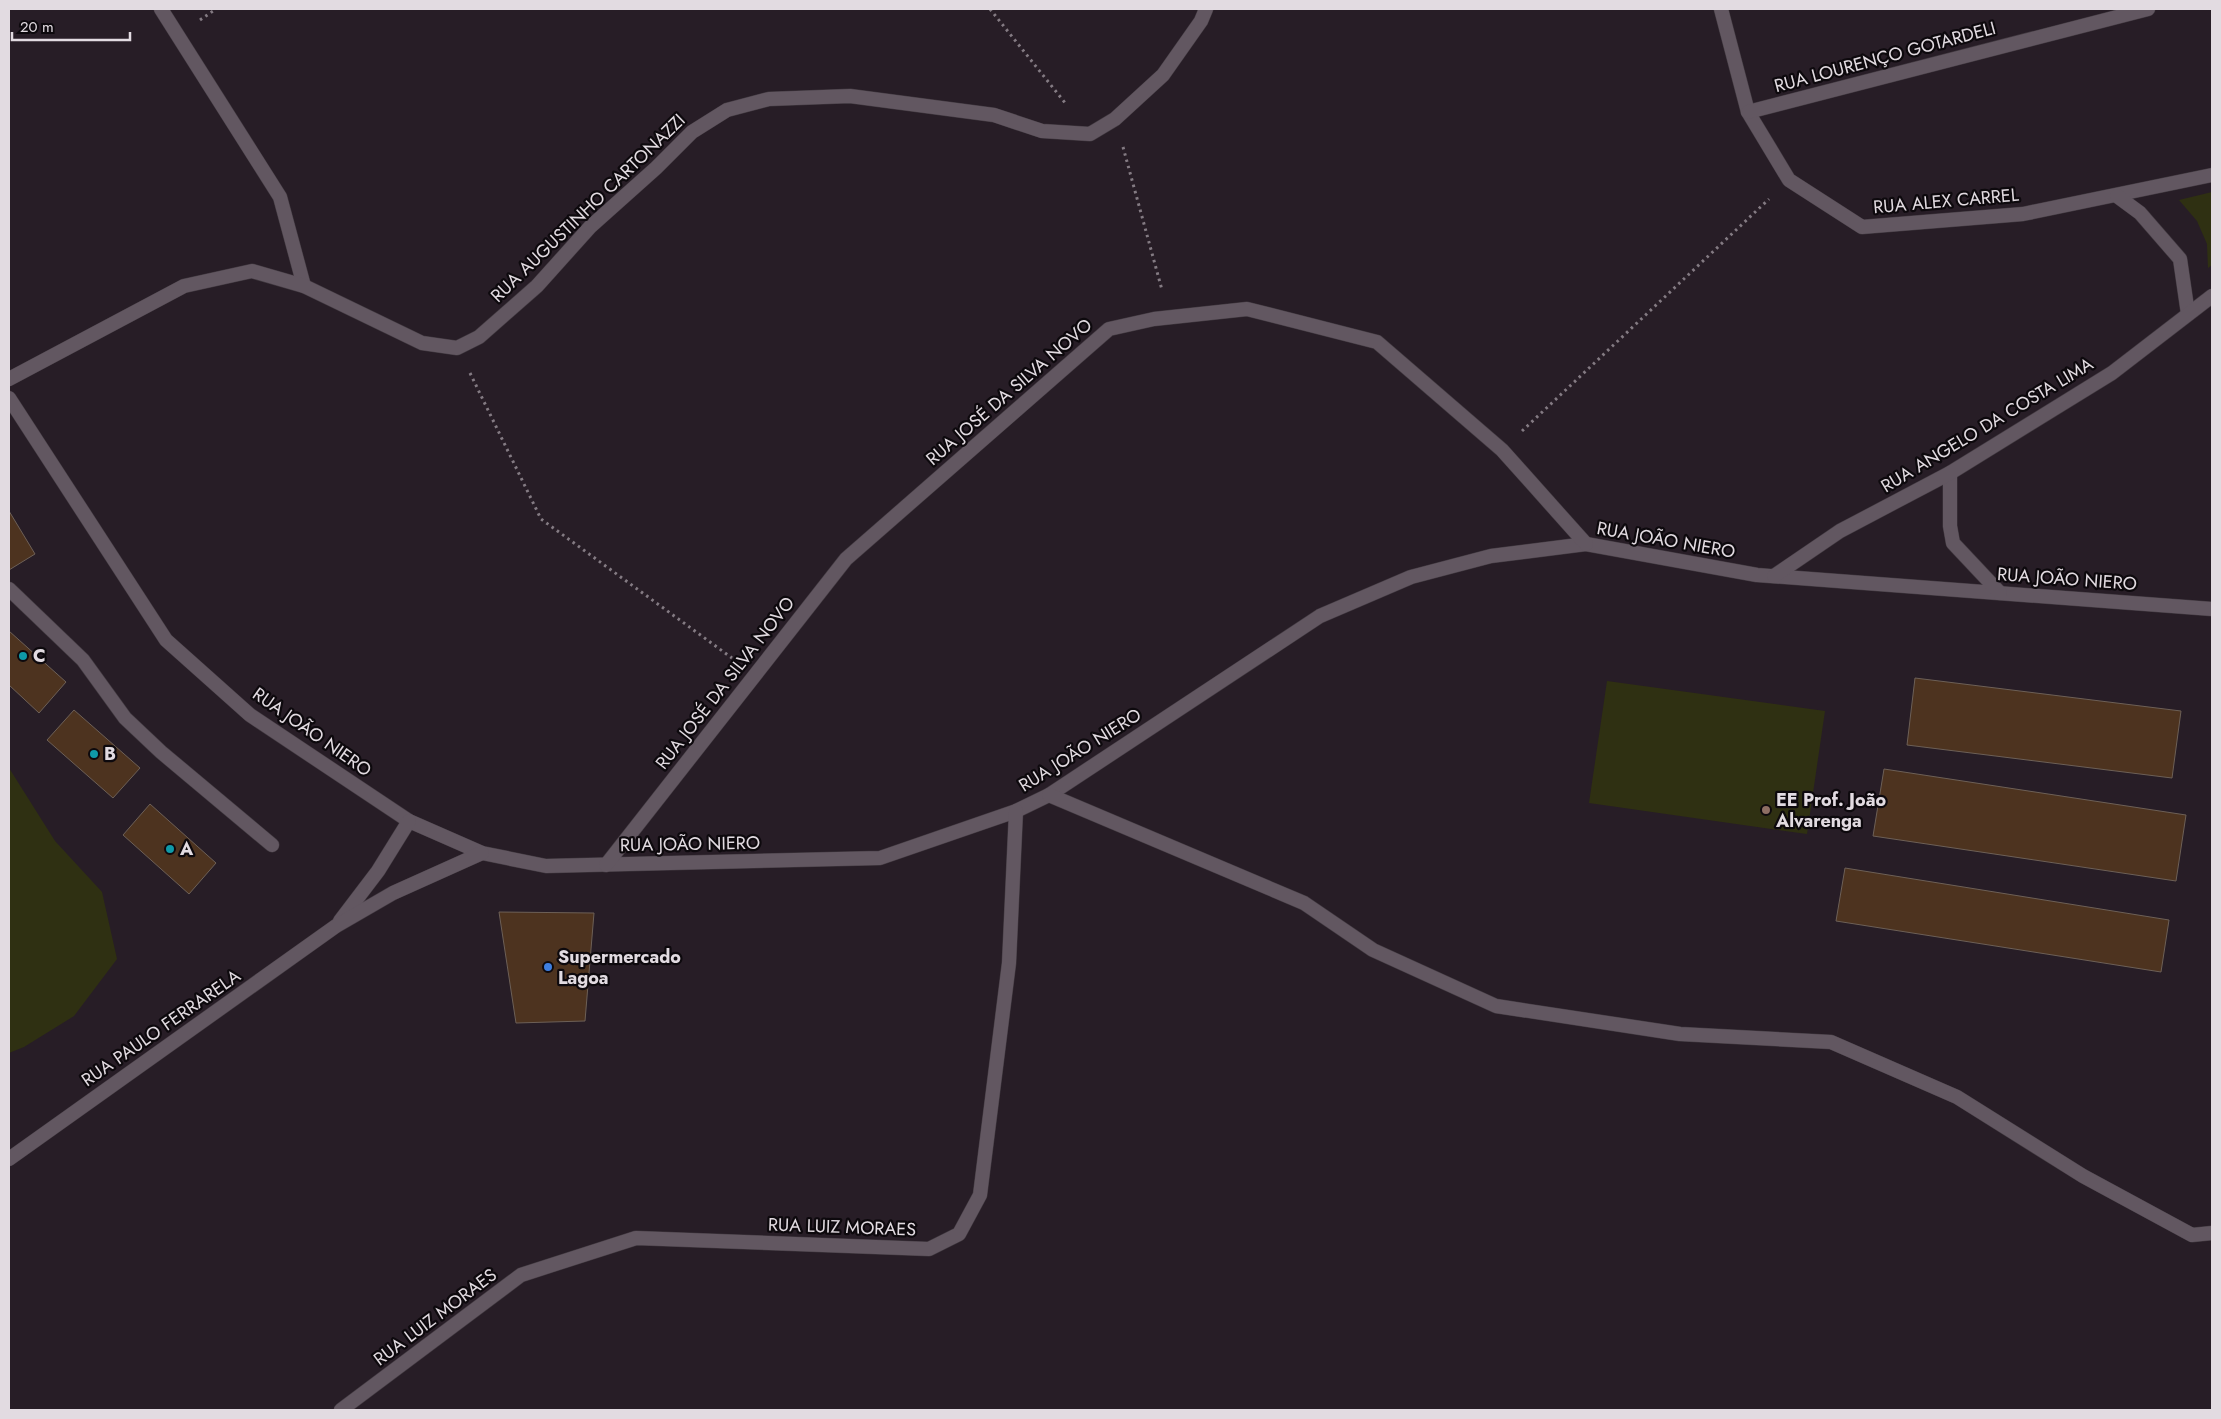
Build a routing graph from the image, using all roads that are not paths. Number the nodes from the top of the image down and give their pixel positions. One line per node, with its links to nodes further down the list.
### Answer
1 (160, 9): 9 (street)
2 (1206, 9): 9 (street, RUA AUGUSTINHO CARTONAZZI)
3 (1721, 9): 6 (street, RUA ALEX CARREL)
4 (2148, 9): 5 (street, RUA LOURENÇO GOTARDELI)
5 (2105, 14): 6 (street, RUA LOURENÇO GOTARDELI)
6 (1748, 112): 8 (street, RUA ALEX CARREL)
7 (2212, 175): 8 (street, RUA ALEX CARREL)
8 (2117, 196): 11 (street)
9 (304, 286): 12 (street)
10 (2212, 296): 11 (street, RUA ANGELO DA COSTA LIMA)
11 (2188, 314): 14 (street, RUA ANGELO DA COSTA LIMA)
12 (9, 379)
13 (9, 398): 22 (street, RUA JOÃO NIERO)
14 (1950, 473): 16 (street, RUA ANGELO DA COSTA LIMA); 18 (street)
15 (1586, 544): 16 (street, RUA JOÃO NIERO); 20 (street, RUA JOÃO NIERO); 25 (street, RUA JOSÉ DA SILVA NOVO)
16 (1774, 576): 18 (street, RUA JOÃO NIERO)
17 (9, 589): 23 (street)
18 (2000, 593): 19 (street, RUA JOÃO NIERO)
19 (2212, 609)
20 (1049, 795): 21 (street, RUA JOÃO NIERO); 28 (street)
21 (1016, 811): 25 (street, RUA JOÃO NIERO); 29 (street, RUA LUIZ MORAES)
22 (409, 820): 24 (street, RUA JOÃO NIERO); 26 (street, RUA PAULO FERRARELA)
23 (272, 846)
24 (482, 854): 25 (street, RUA JOÃO NIERO); 26 (street, RUA PAULO FERRARELA)
25 (606, 865)
26 (336, 926): 27 (street, RUA PAULO FERRARELA)
27 (9, 1159)
28 (2212, 1233)
29 (341, 1410)

